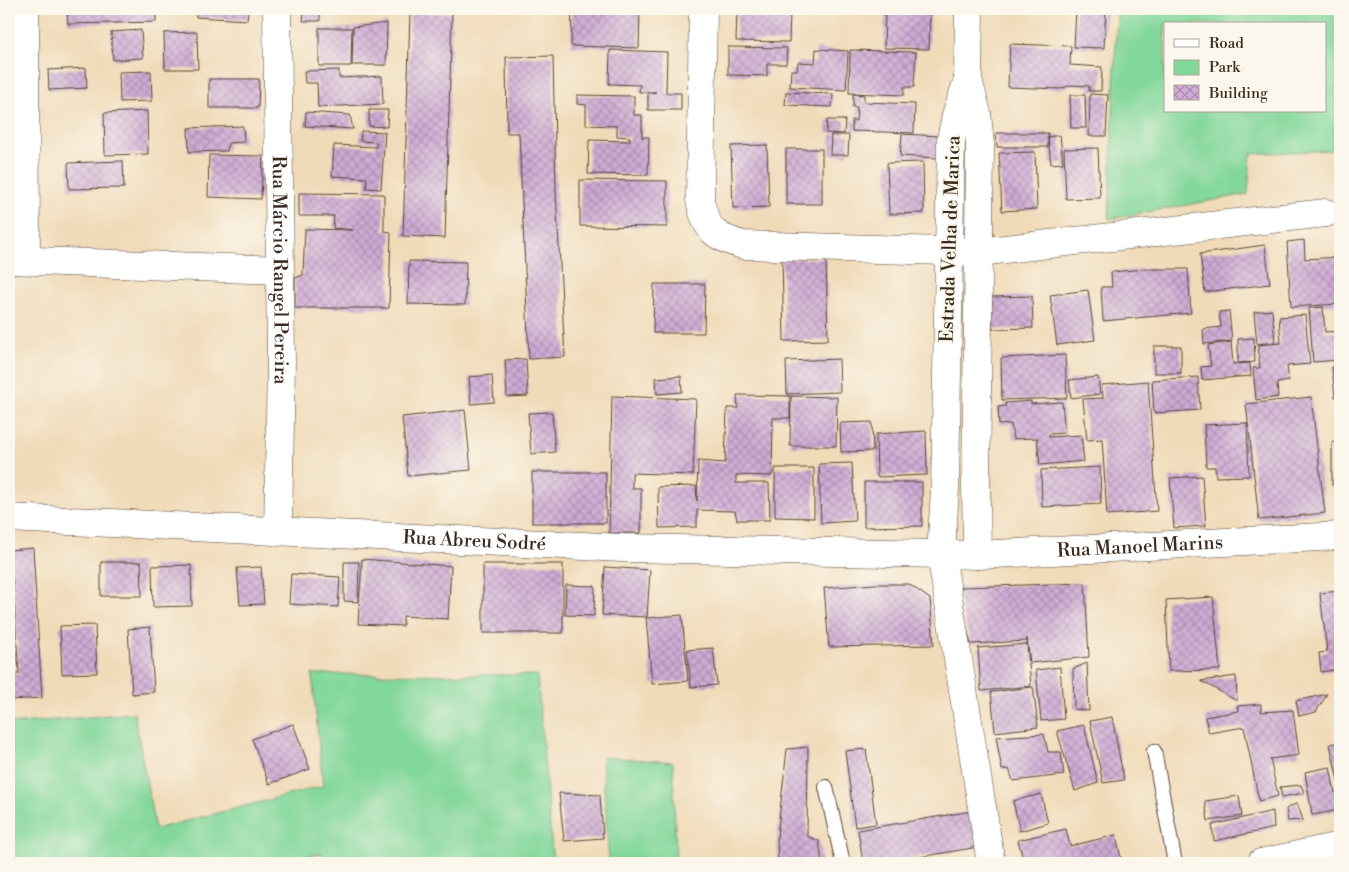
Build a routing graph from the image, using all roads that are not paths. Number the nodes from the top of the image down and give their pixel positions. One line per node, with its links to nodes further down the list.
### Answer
1 (25, 9): 9 (main road)
2 (277, 9): 10 (main road, Rua Márcio Rangel Pereira)
3 (704, 9): 7 (main road)
4 (969, 9): 5 (main road)
5 (968, 80): 7 (main road, Estrada Velha de Marica); 8 (main road, Estrada Velha de Marica)
6 (1326, 212): 8 (main road)
7 (948, 252): 8 (main road); 14 (main road, Estrada Velha de Marica)
8 (978, 252): 15 (main road, Estrada Velha de Marica)
9 (17, 260): 10 (main road)
10 (279, 270): 12 (main road, Rua Márcio Rangel Pereira)
11 (9, 518): 12 (main road, Rua Abreu Sodré)
12 (278, 532): 14 (main road, Rua Abreu Sodré)
13 (1340, 536): 15 (main road, Rua Manoel Marins)
14 (941, 554): 15 (main road, Rua Manoel Marins); 20 (main road, Estrada Velha de Marica)
15 (977, 555)
16 (1154, 751): 21 (lane)
17 (826, 787): 19 (lane)
18 (1340, 846): 22 (main road)
19 (843, 863)
20 (991, 863)
21 (1175, 863)
22 (1261, 863)

